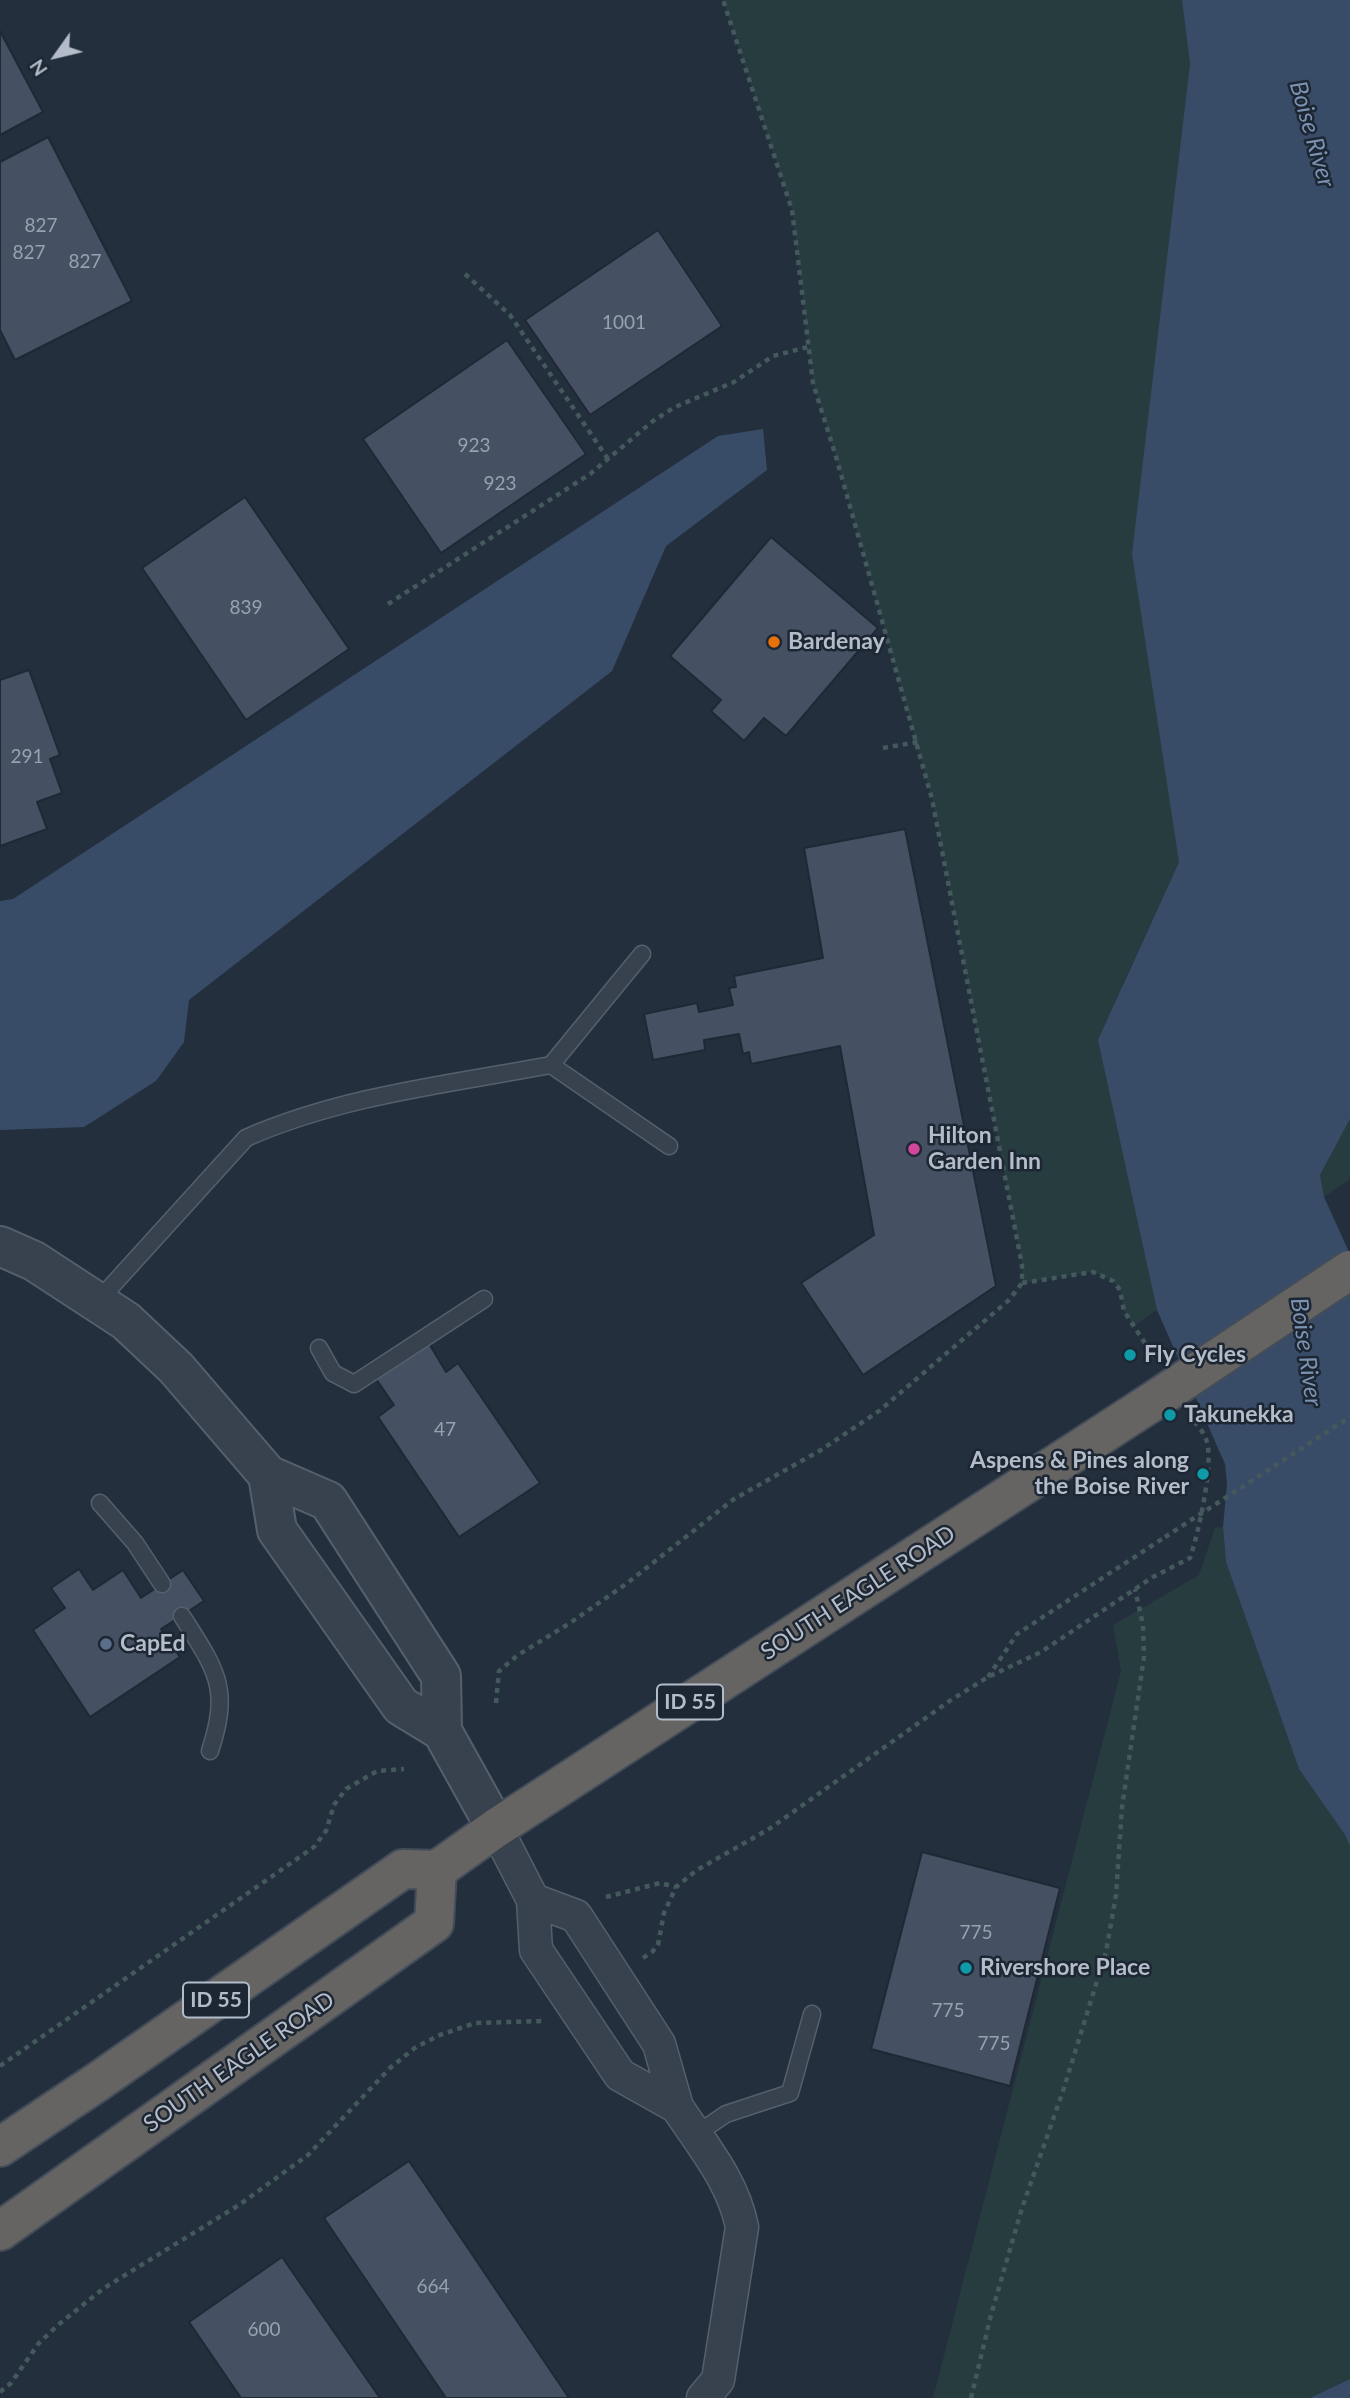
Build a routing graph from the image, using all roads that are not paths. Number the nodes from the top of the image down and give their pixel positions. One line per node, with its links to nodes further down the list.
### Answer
1 (642, 954): 2 (lane)
2 (551, 1065): 3 (lane); 7 (lane)
3 (669, 1146)
4 (0, 1246): 7 (street)
5 (1350, 1270): 15 (highway, SOUTH EAGLE ROAD / ID 55, bridge)
6 (484, 1299): 8 (lane)
7 (98, 1301): 9 (street)
8 (319, 1348)
9 (268, 1475): 13 (street); 13 (street)
10 (100, 1503): 11 (lane)
11 (162, 1584)
12 (182, 1616): 14 (lane)
13 (442, 1731): 15 (street)
14 (210, 1751)
15 (496, 1828): 16 (highway, SOUTH EAGLE ROAD / ID 55); 17 (street)
16 (436, 1870): 21 (highway, ID 55); 22 (highway, SOUTH EAGLE ROAD / ID 55)
17 (533, 1900): 19 (street); 19 (street)
18 (812, 2014): 20 (lane)
19 (677, 2107): 20 (street)
20 (695, 2135): 23 (street)
21 (6, 2147)
22 (0, 2231)
23 (704, 2398)

